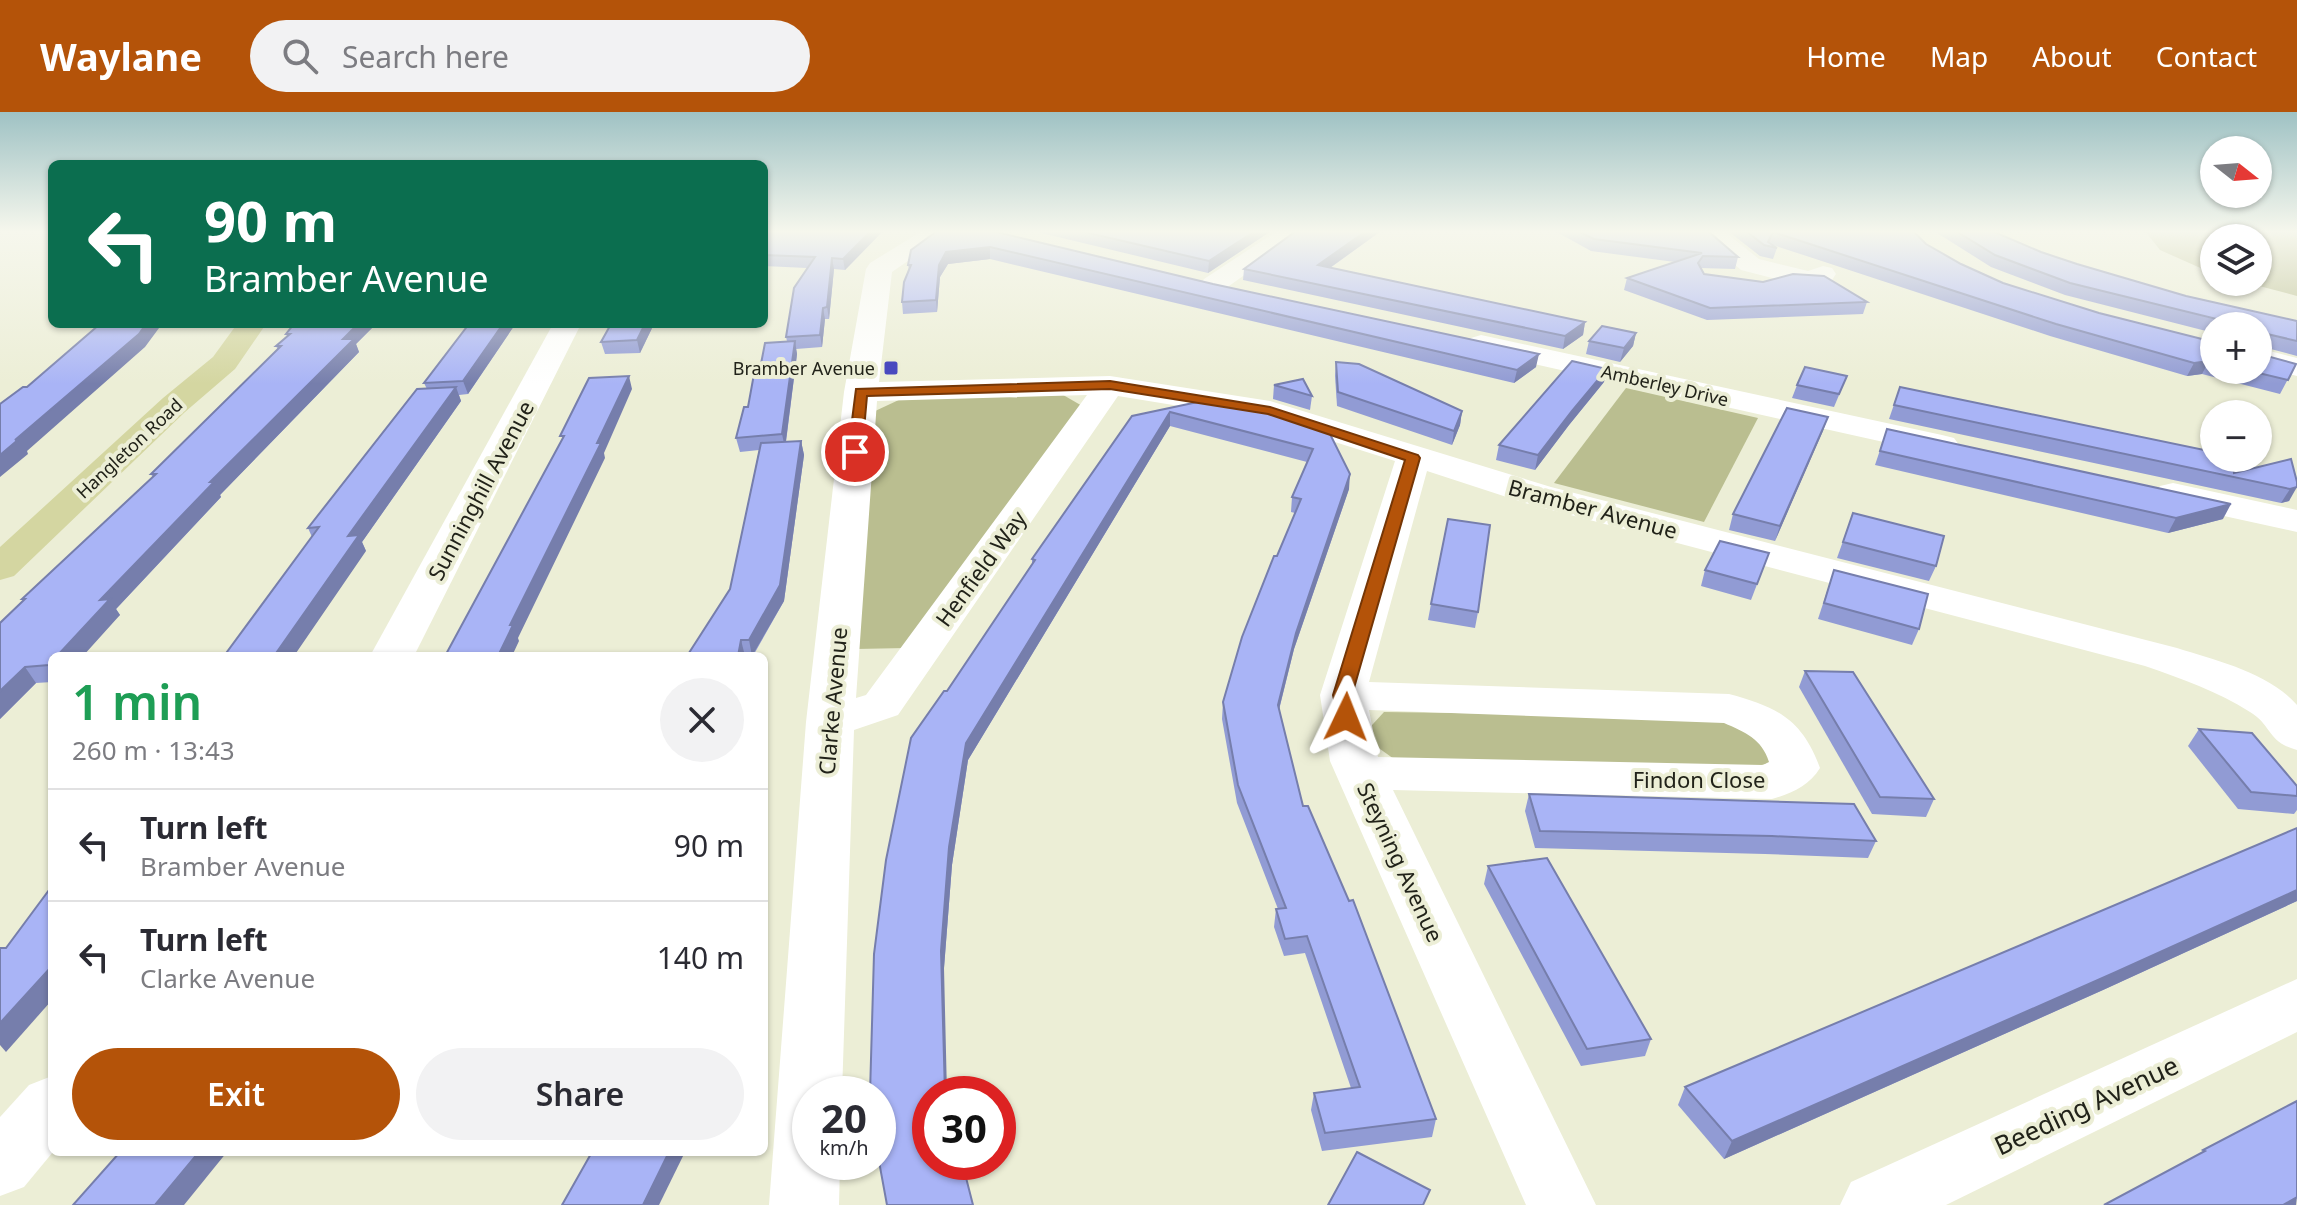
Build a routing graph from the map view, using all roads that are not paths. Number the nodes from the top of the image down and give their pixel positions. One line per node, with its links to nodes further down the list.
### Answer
1 (877, 282): 13 (street, Clarke Avenue)
2 (1200, 282): 4 (street)
3 (1217, 282): 4 (street)
4 (1213, 285): 5 (street)
5 (1259, 295)
6 (222, 328): 14 (main road, Hangleton Road)
7 (249, 328): 14 (main road, Hangleton Road)
8 (565, 328): 21 (street, Sunninghill Avenue)
9 (1458, 339): 15 (street, Amberley Drive)
10 (2272, 361): 11 (street)
11 (2297, 367)
12 (1110, 385): 13 (street, Bramber Avenue); 16 (street, Bramber Avenue); 23 (street, Henfield Way)
13 (860, 392): 23 (street, Clarke Avenue)
14 (160, 406): 19 (main road, Hangleton Road); 20 (main road, Hangleton Road)
15 (1972, 451)
16 (1413, 458): 22 (street, Steyning Avenue); 24 (street, Bramber Avenue)
17 (2142, 488): 18 (street)
18 (2297, 521)
19 (0, 537)
20 (0, 568)
21 (394, 652)
22 (1343, 695): 25 (street, Steyning Avenue); 25 (street, Findon Close)
23 (829, 722): 29 (street, Clarke Avenue)
24 (2297, 735)
25 (1359, 773): 30 (street, Steyning Avenue)
26 (2297, 1004): 31 (street, Beeding Avenue)
27 (48, 1110): 28 (street)
28 (0, 1165)
29 (804, 1205)
30 (1561, 1205)
31 (1875, 1205)

